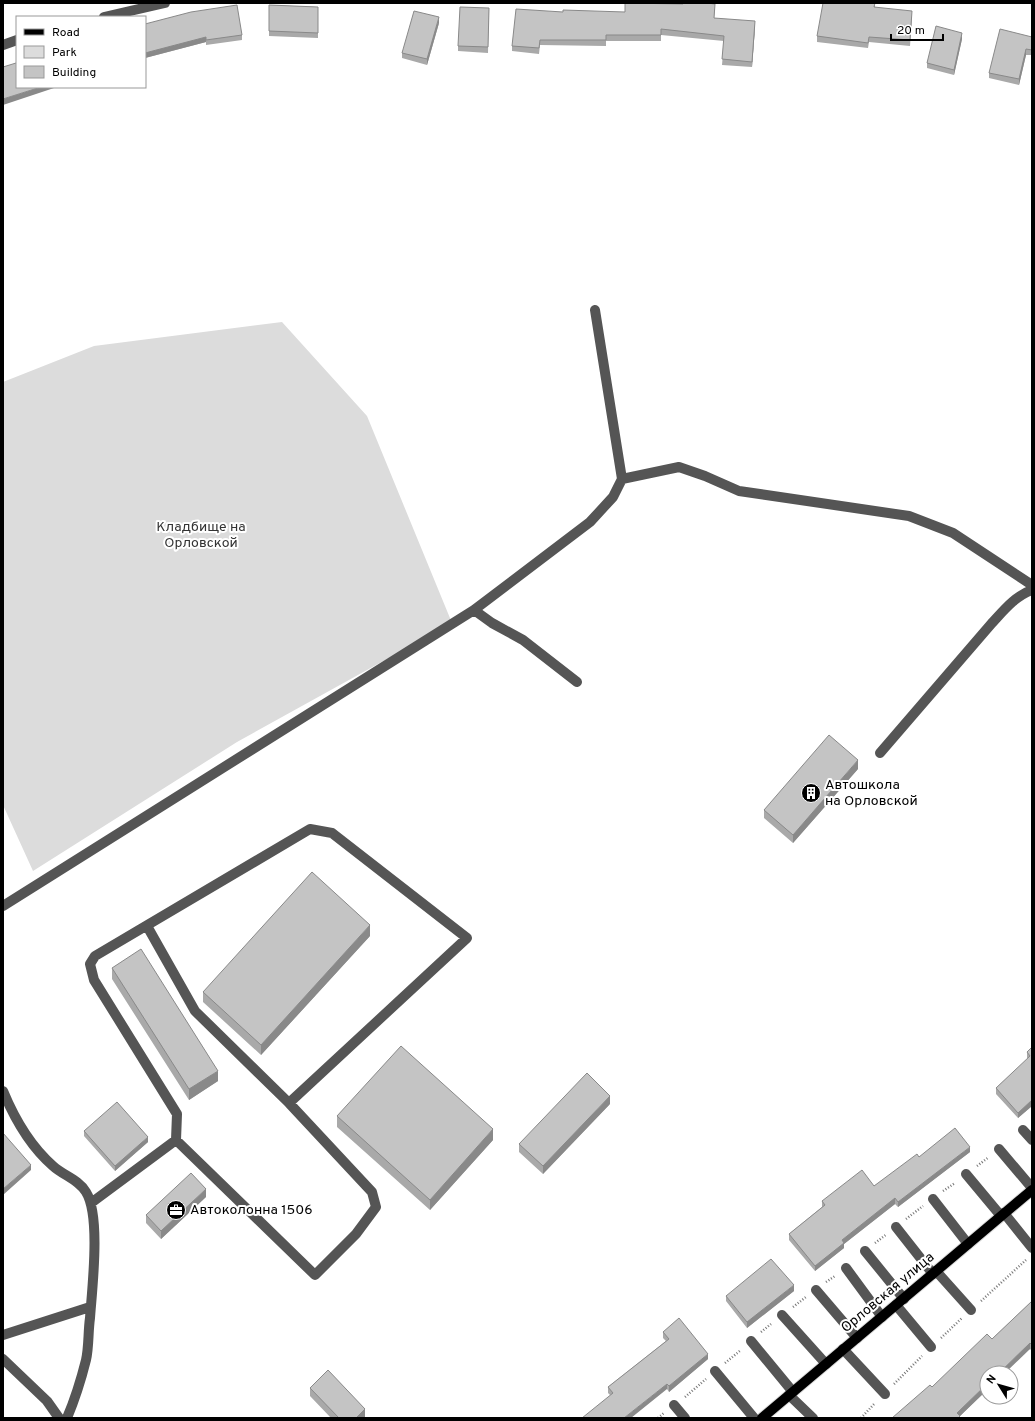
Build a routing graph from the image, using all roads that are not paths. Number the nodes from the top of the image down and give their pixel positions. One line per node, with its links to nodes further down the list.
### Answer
1 (165, 3): 2 (street)
2 (108, 16)
3 (16, 40): 4 (street)
4 (3, 45)
5 (595, 310): 6 (street)
6 (622, 479): 7 (street); 9 (street)
7 (1032, 585)
8 (1032, 590): 11 (street)
9 (474, 610): 10 (street); 12 (street)
10 (577, 682)
11 (880, 753)
12 (3, 906)
13 (146, 926): 15 (street); 15 (street); 17 (street)
14 (3, 1091): 23 (street)
15 (290, 1104): 17 (street)
16 (1023, 1130): 18 (street)
17 (176, 1140): 23 (street)
18 (1032, 1140)
19 (999, 1149): 21 (street)
20 (966, 1174): 24 (street)
21 (1032, 1189): 24 (main road, Орловская улица)
22 (933, 1199): 26 (street)
23 (92, 1203): 33 (street)
24 (1003, 1215): 26 (main road, Орловская улица); 28 (street)
25 (896, 1227): 30 (street)
26 (968, 1244): 30 (main road, Орловская улица)
27 (865, 1251): 32 (street)
28 (1031, 1252)
29 (846, 1268): 36 (street)
30 (935, 1272): 32 (main road, Орловская улица); 34 (street)
31 (816, 1290): 38 (street)
32 (900, 1302): 36 (main road, Орловская улица); 40 (street)
33 (90, 1307): 37 (street); 49 (street)
34 (971, 1310)
35 (782, 1315): 43 (street)
36 (882, 1317): 38 (main road, Орловская улица)
37 (3, 1335)
38 (857, 1338): 41 (main road, Орловская улица)
39 (751, 1341): 45 (street)
40 (931, 1346)
41 (843, 1349): 43 (main road, Орловская улица); 46 (street)
42 (3, 1359): 48 (street)
43 (826, 1364): 45 (main road, Орловская улица)
44 (715, 1371): 51 (street)
45 (791, 1393): 52 (main road, Орловская улица); 53 (street)
46 (885, 1394)
47 (674, 1405): 50 (street)
48 (59, 1418)
49 (67, 1418)
50 (685, 1418)
51 (754, 1418)
52 (762, 1418)
53 (813, 1418)

